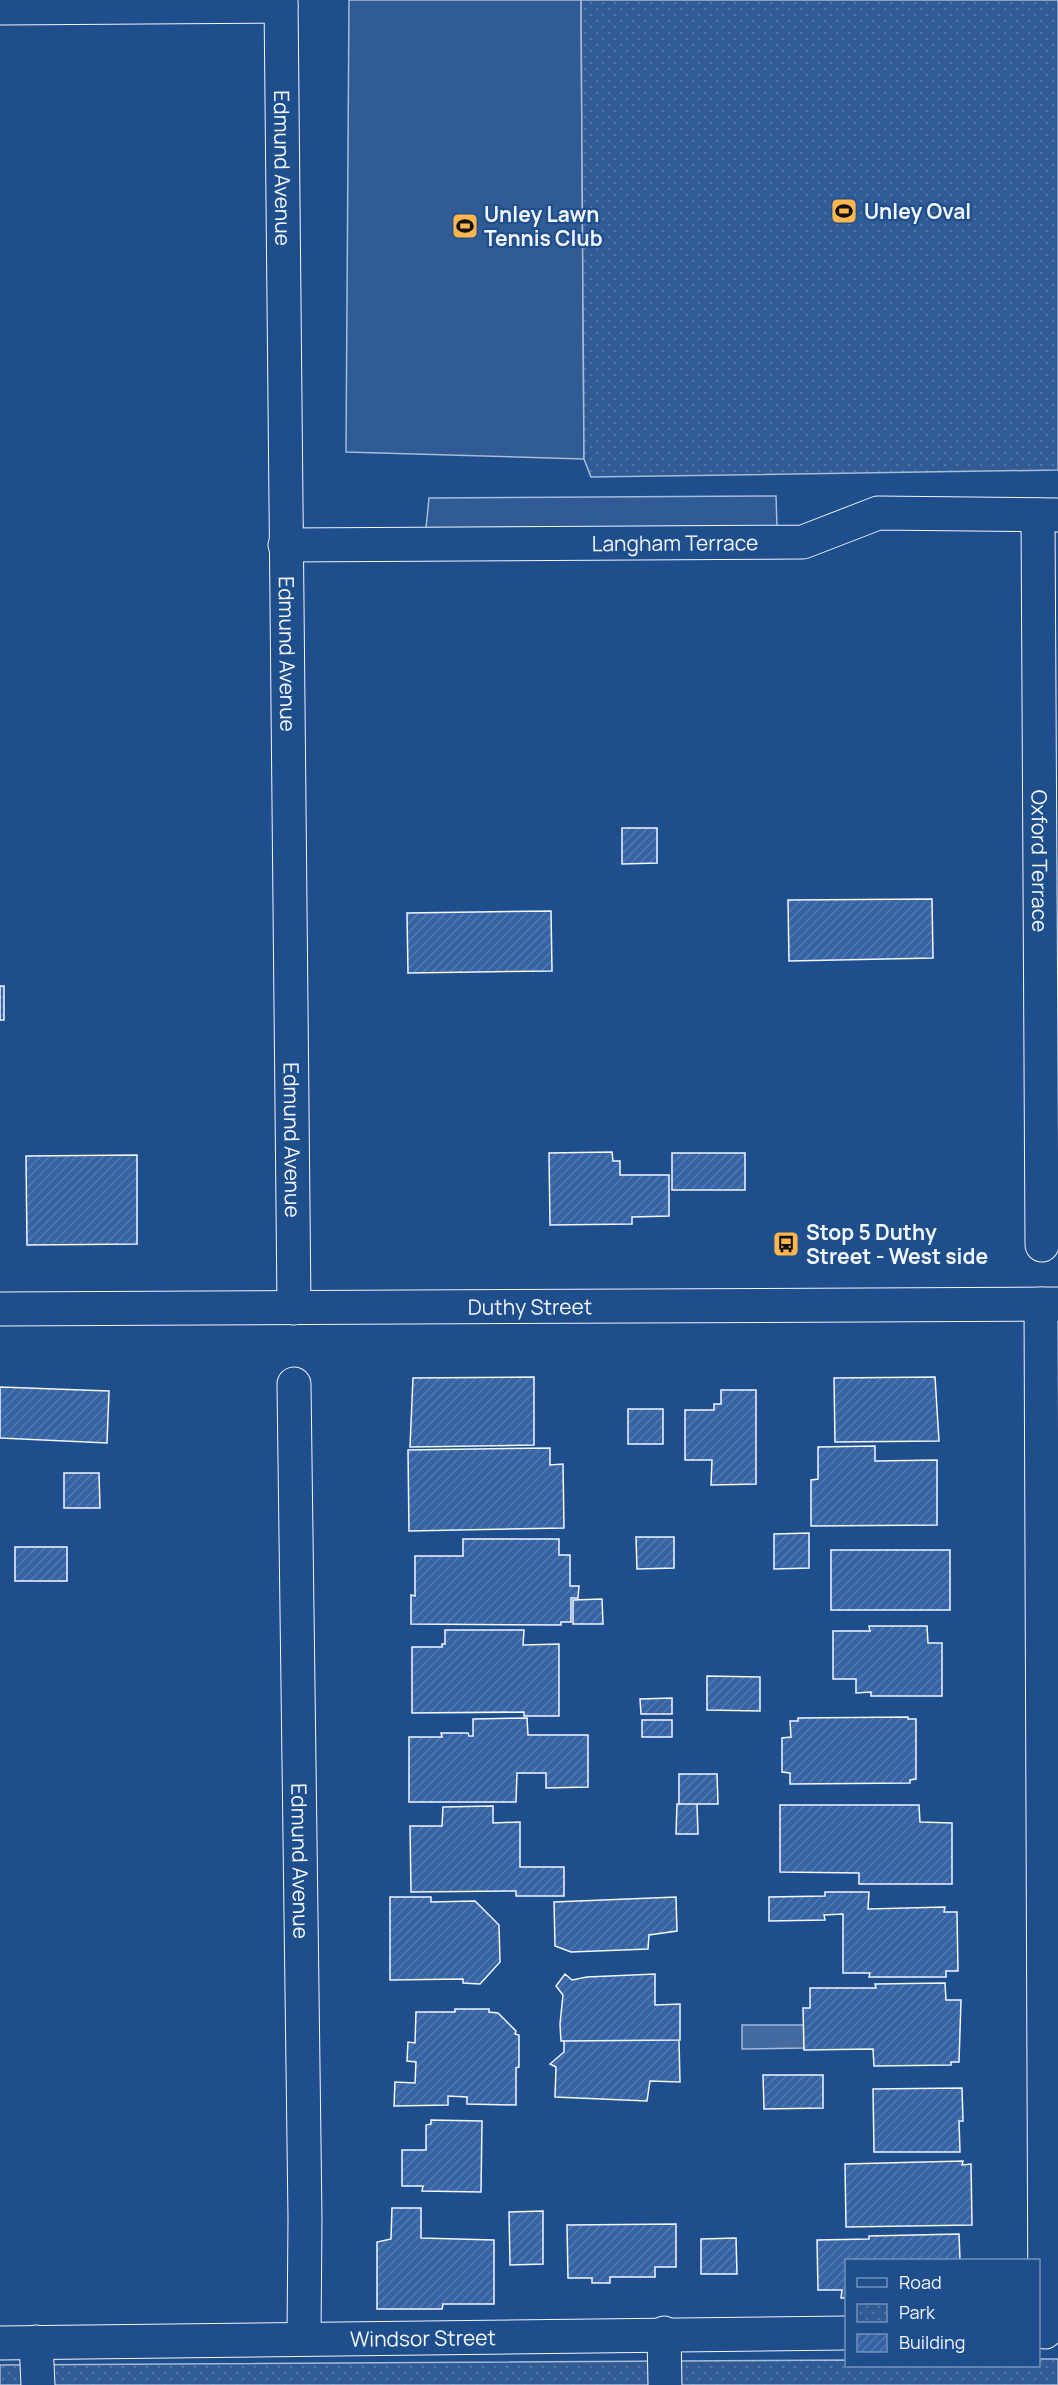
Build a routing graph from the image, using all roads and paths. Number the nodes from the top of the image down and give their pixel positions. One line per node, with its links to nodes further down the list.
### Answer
1 (281, 3): 2 (street); 4 (street, Edmund Avenue)
2 (0, 8)
3 (1048, 515): 4 (street, Langham Terrace); 5 (street, Oxford Terrace)
4 (285, 545): 7 (street, Edmund Avenue)
5 (1042, 1245)
6 (1050, 1304): 7 (street, Duthy Street); 10 (street)
7 (294, 1308): 8 (street, Duthy Street)
8 (0, 1309)
9 (294, 1384): 13 (street, Edmund Avenue)
10 (1047, 2332)
11 (664, 2333): 12 (street, Windsor Street); 13 (street, Windsor Street); 17 (street)
12 (845, 2333)
13 (303, 2337): 14 (street, Windsor Street)
14 (36, 2342): 15 (street, Windsor Street); 16 (street)
15 (0, 2343)
16 (38, 2385)
17 (665, 2385)

